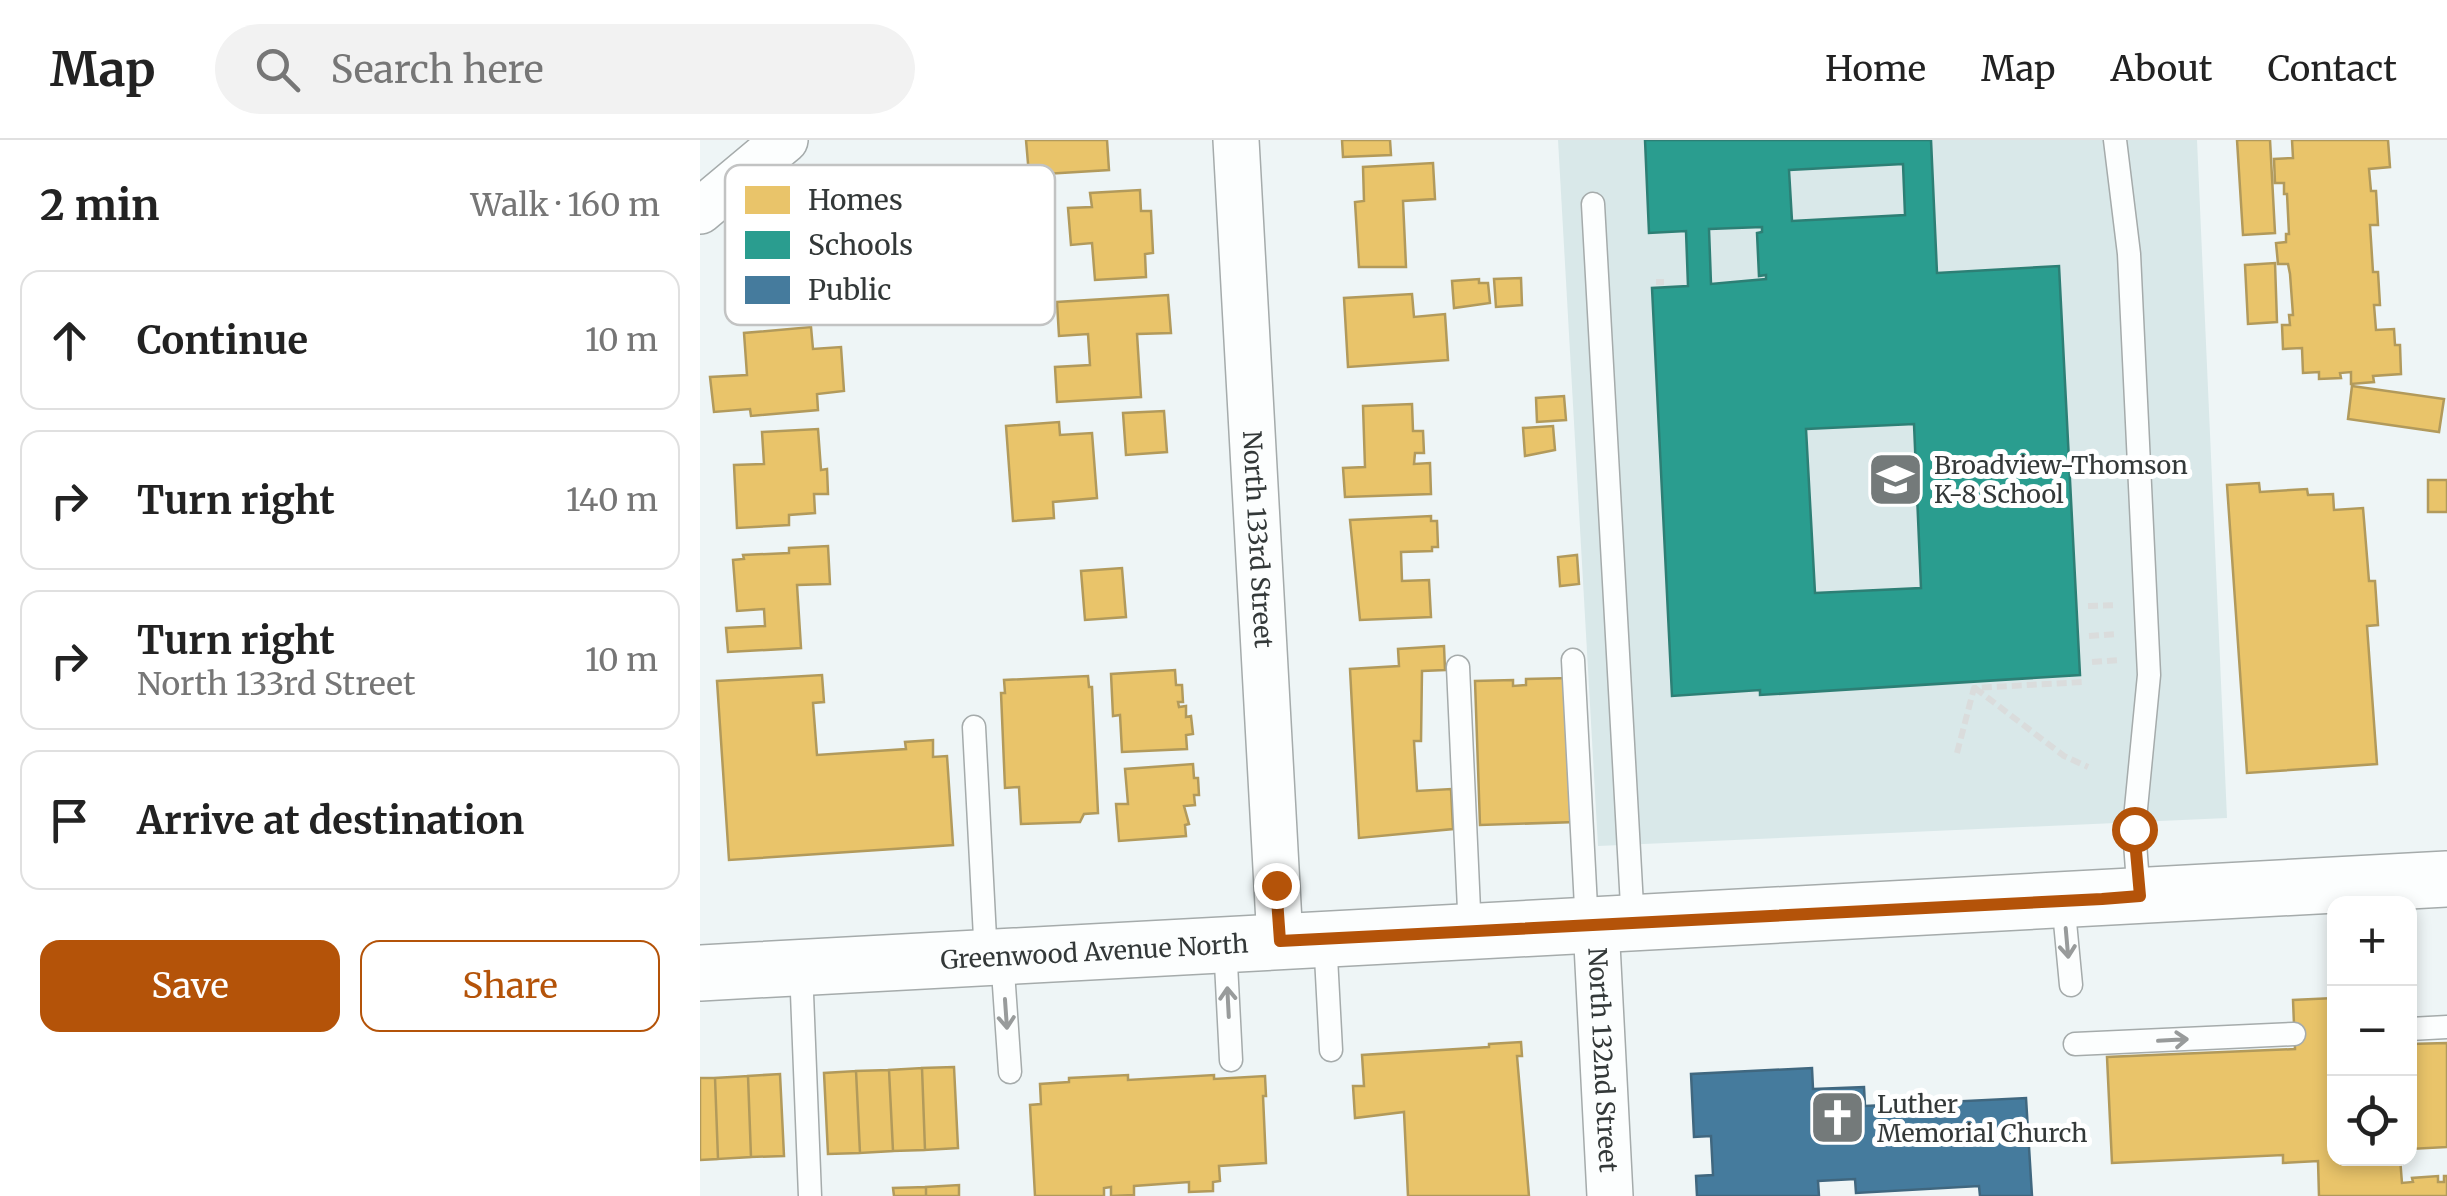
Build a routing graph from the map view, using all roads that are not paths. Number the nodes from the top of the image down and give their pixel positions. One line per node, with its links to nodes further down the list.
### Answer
1 (785, 140): 4 (street)
2 (1236, 140): 16 (street, North 133rd Street)
3 (2115, 140): 12 (lane)
4 (755, 165)
5 (725, 191): 7 (street)
6 (1594, 204): 14 (lane)
7 (700, 212)
8 (1573, 660): 14 (lane)
9 (1458, 667): 15 (lane)
10 (974, 727): 18 (lane)
11 (2447, 880): 12 (main road, Greenwood Avenue North)
12 (2140, 896): 13 (main road, Greenwood Avenue North)
13 (2063, 901): 14 (main road, Greenwood Avenue North); 21 (lane, one-way to 21)
14 (1605, 925): 15 (main road, Greenwood Avenue North); 30 (street, North 132nd Street)
15 (1470, 932): 16 (main road, Greenwood Avenue North)
16 (1302, 940): 17 (main road, Greenwood Avenue North); 26 (lane)
17 (1225, 944): 18 (main road, Greenwood Avenue North); 27 (lane, one-way to 17)
18 (994, 957): 19 (main road, Greenwood Avenue North); 28 (lane, one-way to 28)
19 (801, 968): 20 (main road, Greenwood Avenue North); 29 (lane)
20 (700, 974)
21 (2071, 986)
22 (2447, 1027): 23 (lane)
23 (2417, 1029)
24 (2294, 1034): 25 (lane, one-way to 24)
25 (2075, 1044)
26 (1330, 1050)
27 (1231, 1060)
28 (1010, 1072)
29 (810, 1196)
30 (1610, 1196)

